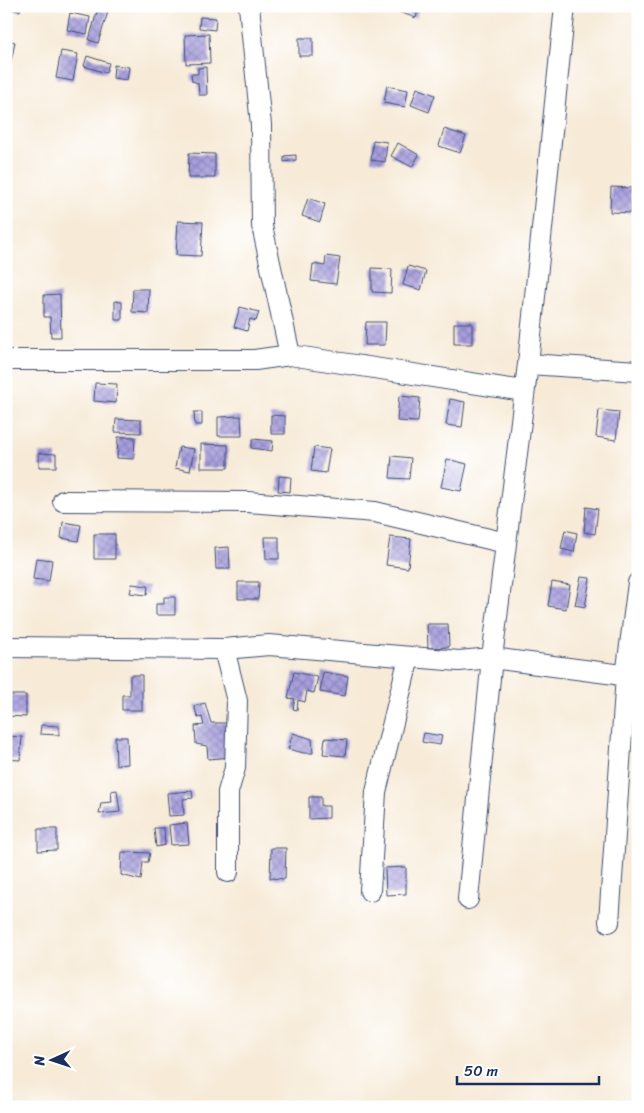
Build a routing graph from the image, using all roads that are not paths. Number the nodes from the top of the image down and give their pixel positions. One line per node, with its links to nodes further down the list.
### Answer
1 (249, 6): 3 (street)
2 (565, 6): 5 (street)
3 (290, 355): 4 (street); 7 (street)
4 (6, 360)
5 (528, 364): 6 (street); 7 (street)
6 (638, 371)
7 (524, 391): 9 (street)
8 (63, 501): 9 (street)
9 (506, 543): 14 (street)
10 (638, 583): 15 (street)
11 (6, 647): 12 (street)
12 (224, 649): 13 (street); 16 (street)
13 (409, 657): 14 (street); 17 (street)
14 (492, 658): 15 (street); 18 (street)
15 (632, 676): 19 (street)
16 (228, 872)
17 (370, 891)
18 (468, 899)
19 (609, 922)

